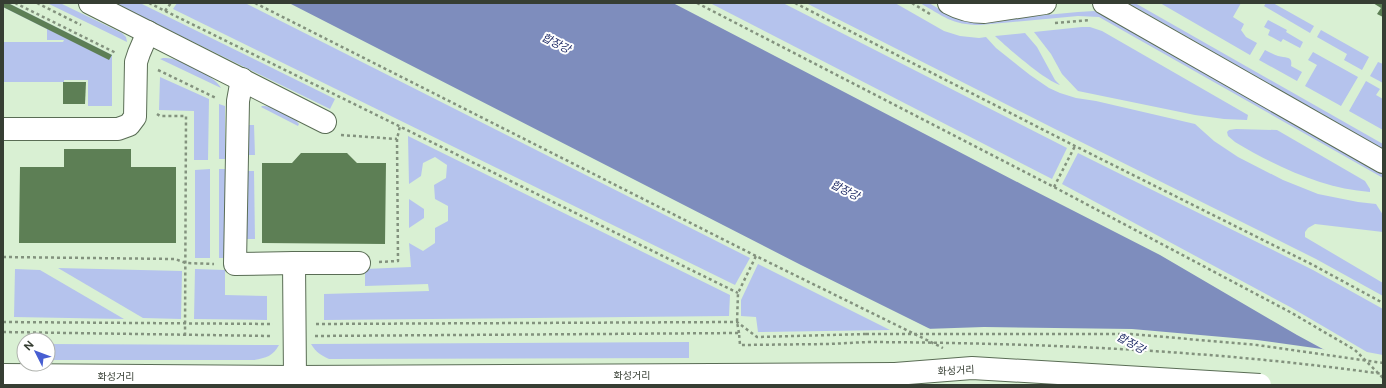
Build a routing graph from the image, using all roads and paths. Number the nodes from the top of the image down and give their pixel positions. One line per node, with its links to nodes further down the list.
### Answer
1 (90, 3): 13 (street)
2 (149, 3): 10 (path)
3 (171, 3): 10 (path)
4 (255, 3): 26 (path)
5 (697, 3): 25 (path)
6 (796, 3): 23 (path)
7 (912, 3): 9 (path)
8 (1045, 3): 9 (street)
9 (940, 9)
10 (165, 11): 21 (path)
11 (1100, 12): 12 (path); 24 (street)
12 (1053, 23)
13 (148, 32): 18 (street); 22 (street)
14 (117, 53): 15 (path)
15 (117, 60)
16 (156, 69): 17 (path)
17 (155, 74)
18 (242, 79): 20 (street); 31 (street)
19 (155, 111): 28 (path)
20 (325, 122)
21 (400, 126): 30 (path); 32 (path)
22 (3, 129)
23 (1074, 146): 25 (path); 33 (path)
24 (1383, 162)
25 (1054, 186): 46 (path)
26 (756, 256): 32 (path); 41 (path)
27 (3, 257): 28 (path)
28 (186, 263): 31 (path); 35 (path)
29 (294, 263): 30 (street); 31 (street); 37 (street)
30 (359, 263)
31 (235, 264)
32 (738, 293): 36 (path)
33 (1383, 303)
34 (3, 322): 35 (path)
35 (185, 322): 37 (path); 40 (path)
36 (737, 322): 37 (path); 39 (path); 42 (path, bridge)
37 (295, 330): 39 (path); 40 (path); 45 (street)
38 (3, 332): 40 (path)
39 (739, 333): 43 (path, bridge)
40 (186, 336)
41 (944, 349)
42 (1383, 363)
43 (1383, 374)
44 (3, 375): 45 (street, 화성거리)
45 (295, 377): 47 (street, 화성거리, bridge)
46 (1383, 378)
47 (1260, 385)

